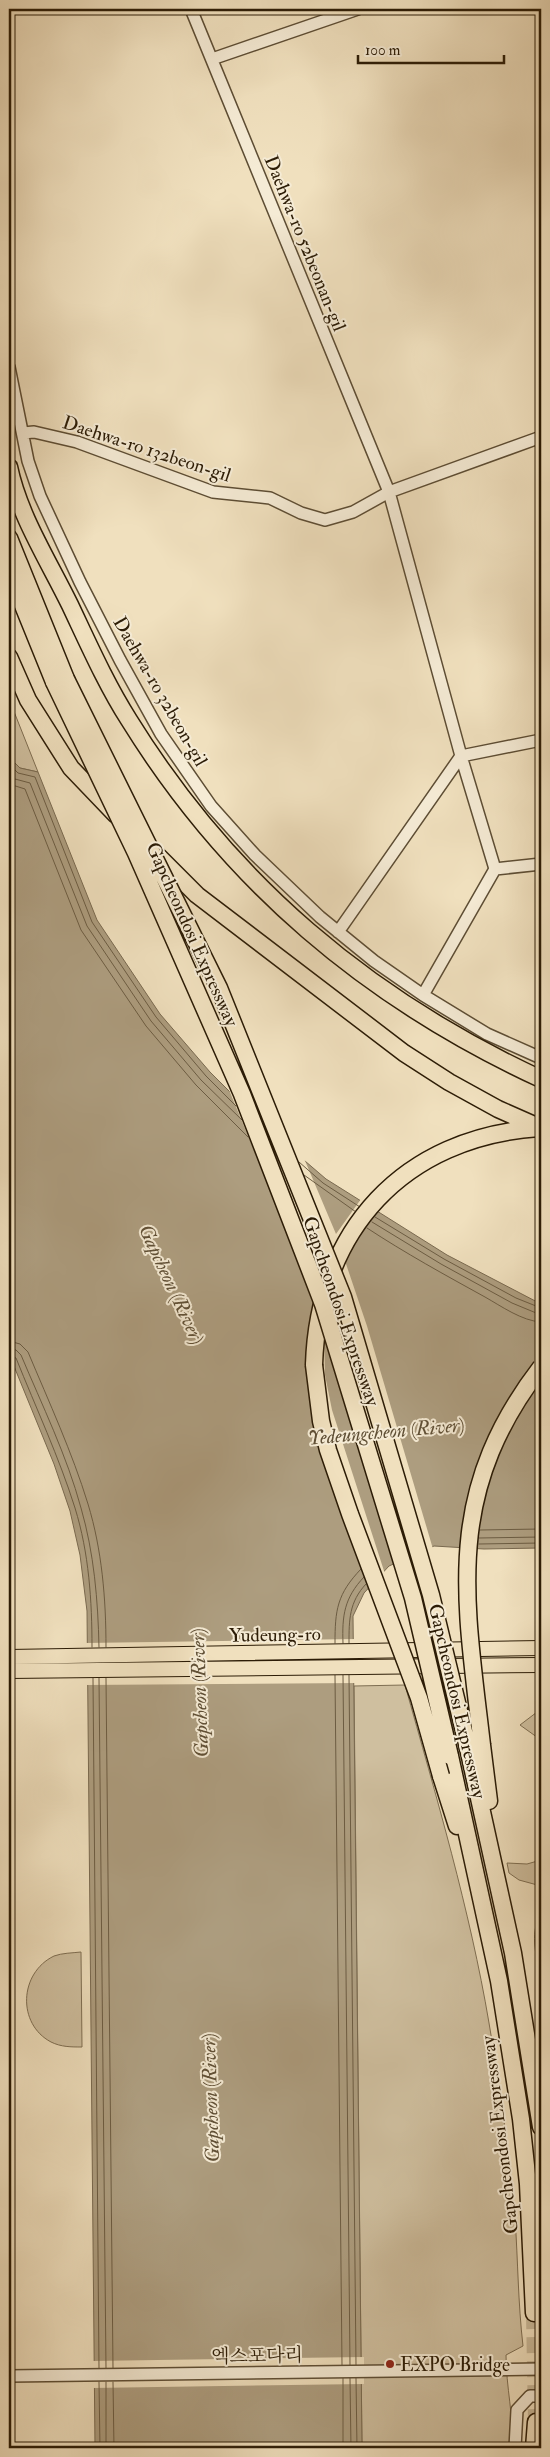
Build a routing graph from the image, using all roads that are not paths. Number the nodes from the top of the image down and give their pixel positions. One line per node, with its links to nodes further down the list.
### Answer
1 (191, 9): 3 (street, Daehwa-ro 52beonan-gil)
2 (358, 9): 3 (street)
3 (212, 59): 8 (street, Daehwa-ro 52beonan-gil)
4 (9, 367): 5 (street, Daehwa-ro 32beon-gil)
5 (23, 433): 8 (street, Daehwa-ro 132beon-gil); 17 (street, Daehwa-ro 32beon-gil)
6 (541, 437): 8 (street, Daehwa-ro 132beon-gil)
7 (9, 466): 20 (highway)
8 (389, 492): 14 (street, Daehwa-ro 52beonan-gil)
9 (9, 538): 12 (highway, Gapcheondosi Expressway)
10 (9, 571): 12 (highway, Gapcheondosi Expressway)
11 (9, 657): 21 (highway)
12 (60, 681): 27 (highway, Gapcheondosi Expressway, bridge); 28 (highway, Gapcheondosi Expressway, bridge)
13 (541, 740): 14 (street)
14 (461, 756): 16 (street, Daehwa-ro 52beonan-gil); 17 (street)
15 (541, 864): 16 (street)
16 (495, 869): 18 (street)
17 (338, 932): 18 (street, Daehwa-ro 32beon-gil)
18 (423, 995): 19 (street, Daehwa-ro 32beon-gil)
19 (541, 1058)
20 (541, 1079)
21 (541, 1128): 28 (highway, bridge)
22 (541, 1367): 27 (highway, bridge)
23 (541, 1648): 24 (main road, Yudeung-ro, bridge)
24 (9, 1657)
25 (541, 1665): 26 (main road, Yudeung-ro, bridge)
26 (9, 1671)
27 (475, 1747): 29 (highway, Gapcheondosi Expressway)
28 (480, 1902): 30 (highway, Gapcheondosi Expressway)
29 (541, 2127)
30 (534, 2313)
31 (541, 2369): 32 (street, 엑스포다리)
32 (9, 2376)
33 (541, 2396): 35 (street)
34 (536, 2422): 36 (highway)
35 (515, 2448)
36 (534, 2448)

